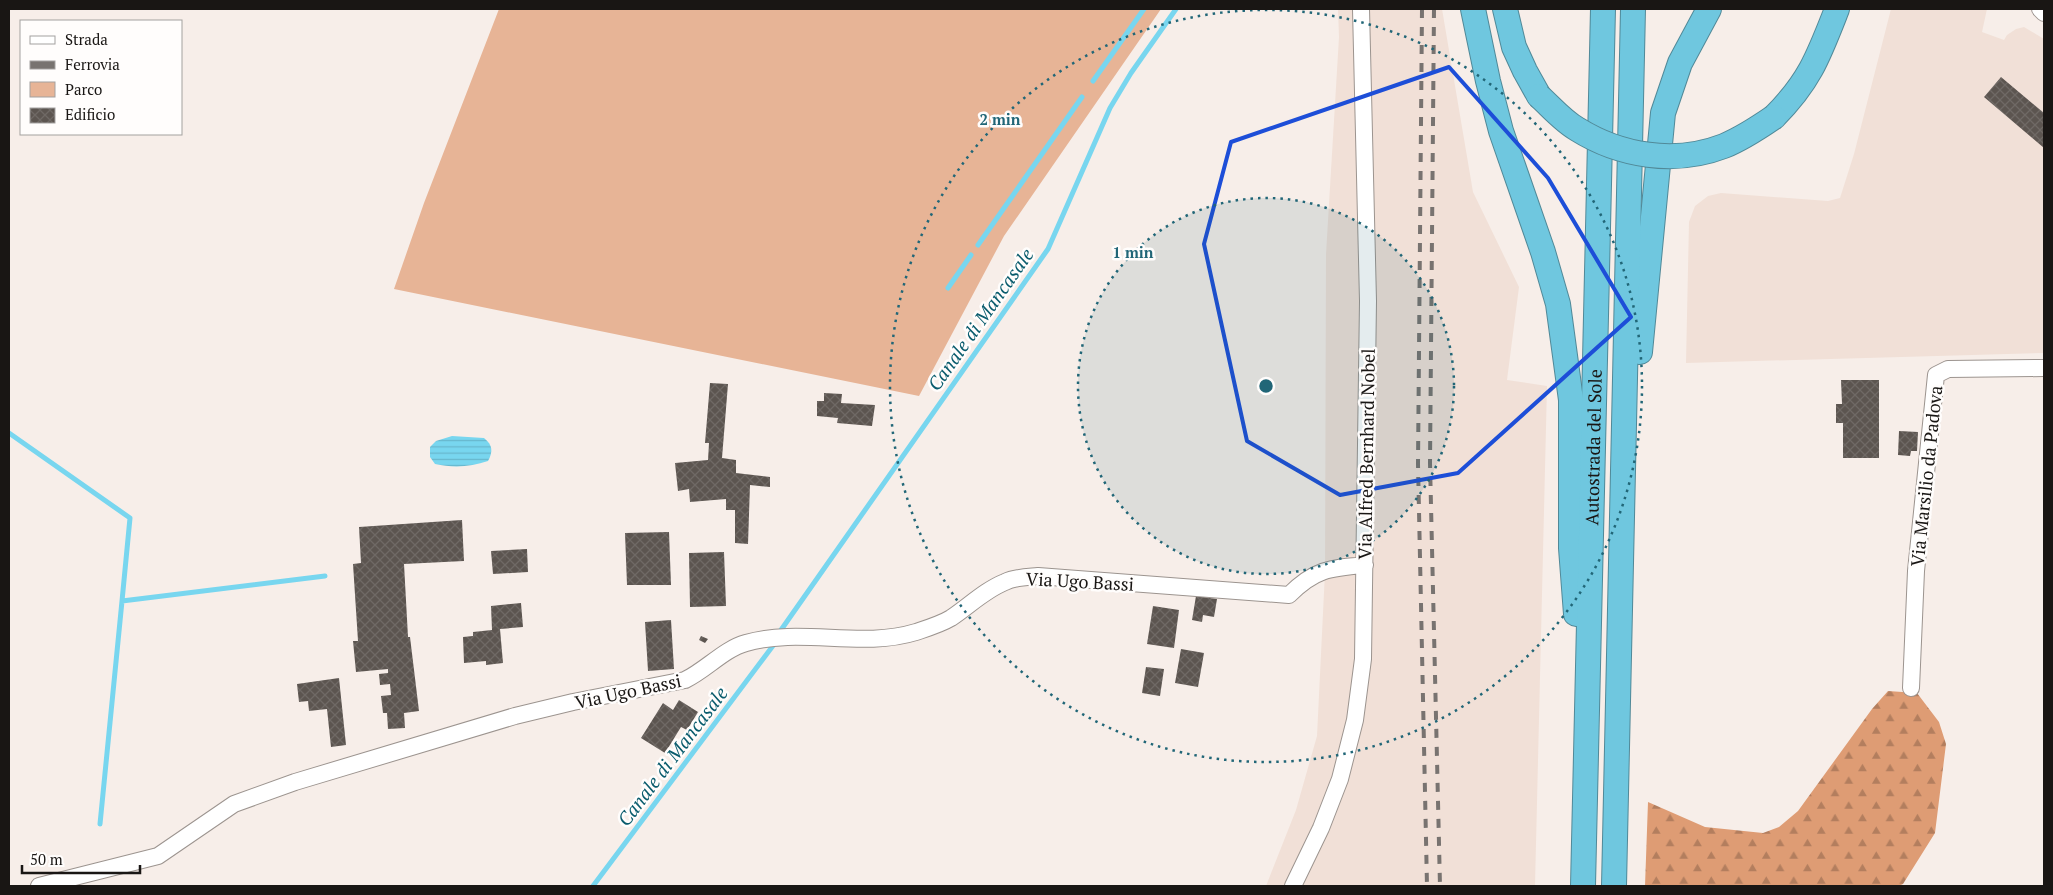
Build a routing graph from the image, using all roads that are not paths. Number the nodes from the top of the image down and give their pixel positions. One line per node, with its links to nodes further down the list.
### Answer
1 (1361, 9): 12 (street, Via Alfred Bernhard Nobel)
2 (1473, 9): 14 (highway)
3 (1504, 9): 7 (highway, bridge)
4 (1603, 9): 14 (highway, Autostrada del Sole)
5 (1632, 9): 11 (highway, Autostrada del Sole)
6 (1709, 9): 11 (highway)
7 (1837, 9)
8 (2040, 9): 9 (street)
9 (2044, 13)
10 (2044, 368): 13 (street, Via Marsilio da Padova)
11 (1622, 535): 18 (highway, Autostrada del Sole)
12 (1365, 564): 15 (street, Via Ugo Bassi); 16 (street, Via Alfred Bernhard Nobel)
13 (1911, 688)
14 (1586, 757): 17 (highway, Autostrada del Sole)
15 (39, 886)
16 (1293, 886)
17 (1583, 886)
18 (1614, 886)

